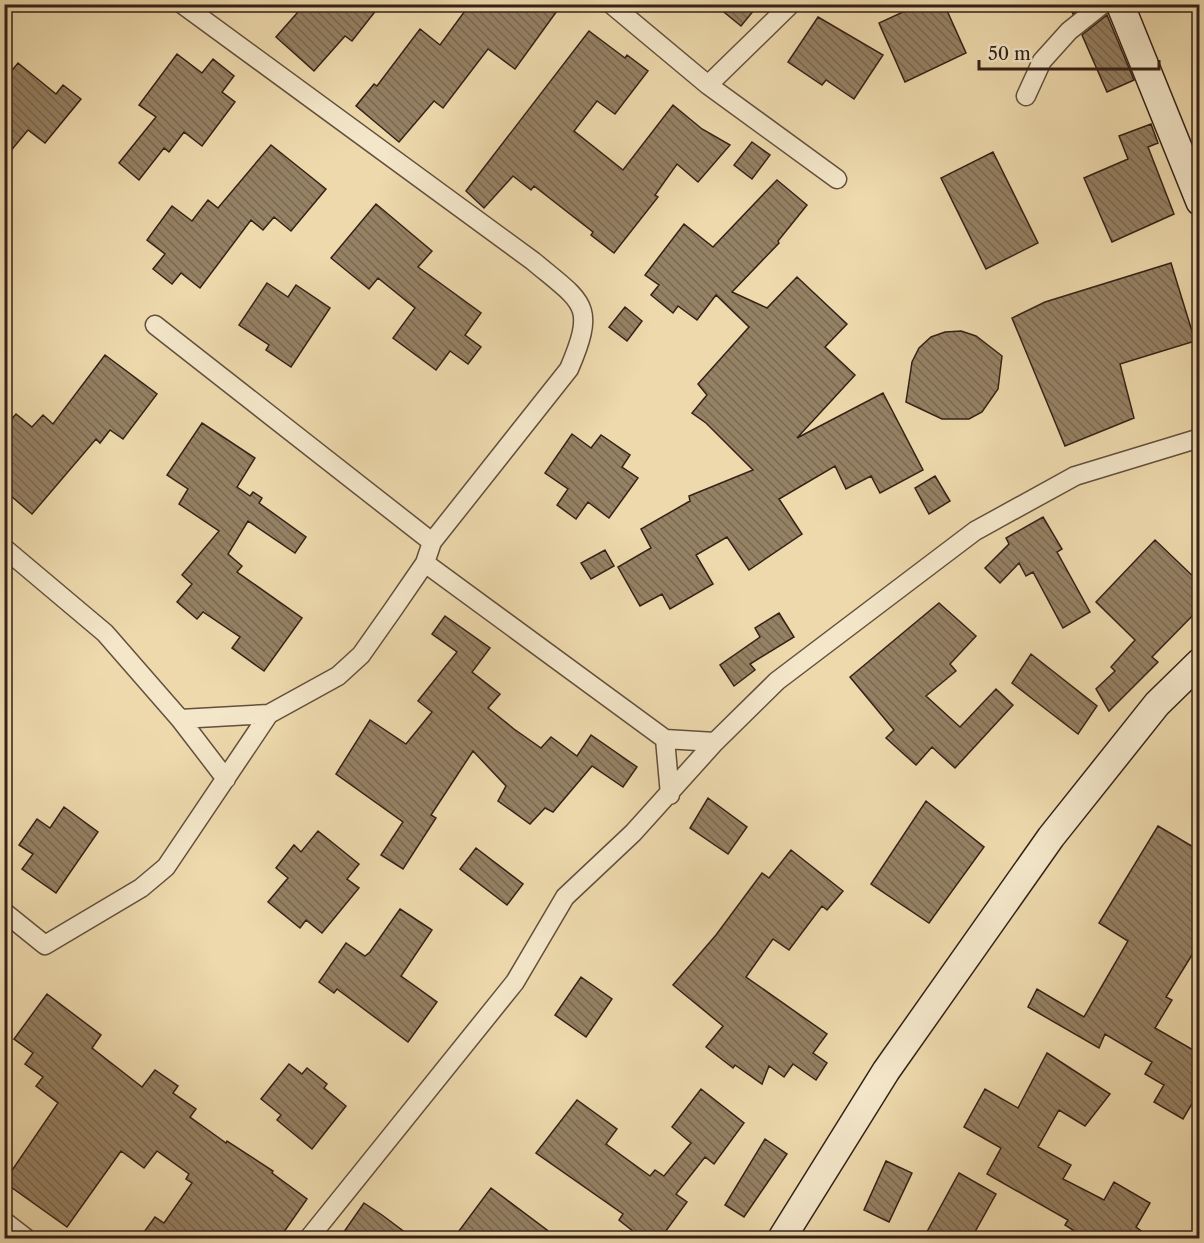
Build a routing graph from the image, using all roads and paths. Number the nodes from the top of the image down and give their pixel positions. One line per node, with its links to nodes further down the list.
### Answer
1 (182, 4): 12 (street)
2 (611, 4): 6 (street)
3 (790, 4): 6 (street)
4 (1103, 4): 7 (street)
5 (1120, 4): 9 (street)
6 (708, 85): 8 (street)
7 (1026, 96)
8 (837, 179)
9 (1200, 202)
10 (155, 325): 12 (street)
11 (1200, 438): 19 (street)
12 (432, 542): 14 (street)
13 (4, 548): 17 (street)
14 (425, 563): 16 (street); 18 (street)
15 (1200, 662): 26 (street)
16 (269, 714): 17 (street); 20 (street)
17 (180, 719): 20 (street)
18 (665, 739): 19 (street); 21 (street)
19 (715, 742): 21 (street)
20 (226, 779): 22 (street)
21 (670, 795): 25 (street)
22 (4, 912)
23 (4, 1221): 24 (street)
24 (26, 1239)
25 (309, 1239)
26 (782, 1239)

